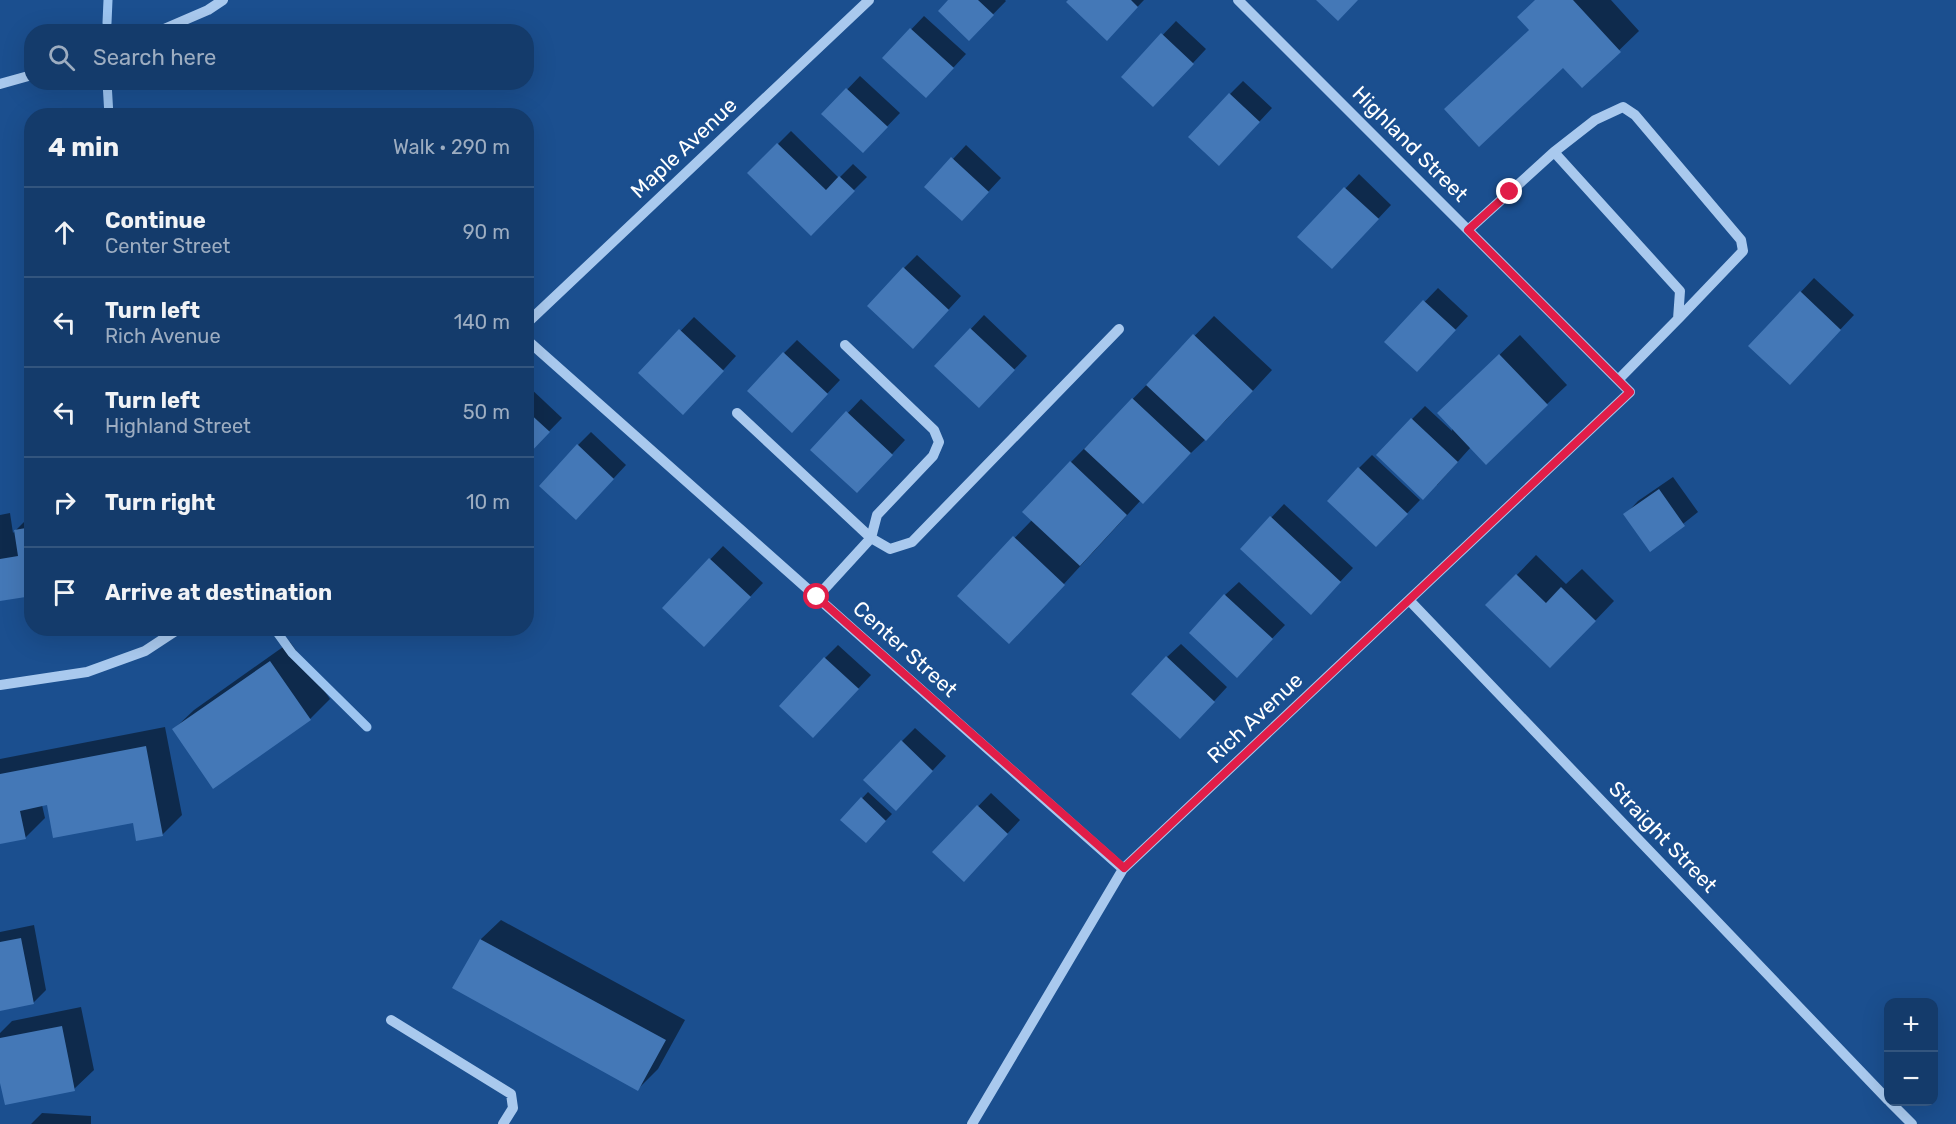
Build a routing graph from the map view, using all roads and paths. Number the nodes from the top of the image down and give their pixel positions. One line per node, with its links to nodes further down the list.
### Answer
1 (223, 0): 4 (street)
2 (869, 0): 9 (street, Maple Avenue)
3 (1238, 0): 8 (street, Highland Street)
4 (176, 24)
5 (24, 77): 6 (street)
6 (0, 84)
7 (1554, 152): 8 (street); 10 (street); 10 (street)
8 (1468, 230): 14 (street, Highland Street)
9 (534, 316)
10 (1678, 319): 14 (street)
11 (1119, 329): 17 (street)
12 (845, 345): 17 (street)
13 (534, 346): 18 (street, Center Street)
14 (1618, 380): 15 (street, Highland Street)
15 (1630, 392): 19 (street, Rich Avenue)
16 (737, 413): 17 (street)
17 (871, 538): 18 (street)
18 (817, 597): 22 (street, Center Street)
19 (1409, 600): 22 (street, Rich Avenue); 24 (street, Straight Street)
20 (168, 636): 21 (street)
21 (0, 685)
22 (1124, 868): 27 (street, Rich Avenue)
23 (391, 1020): 26 (street)
24 (1884, 1096)
25 (1894, 1106): 28 (street, Straight Street)
26 (503, 1124)
27 (972, 1124)
28 (1912, 1124)

